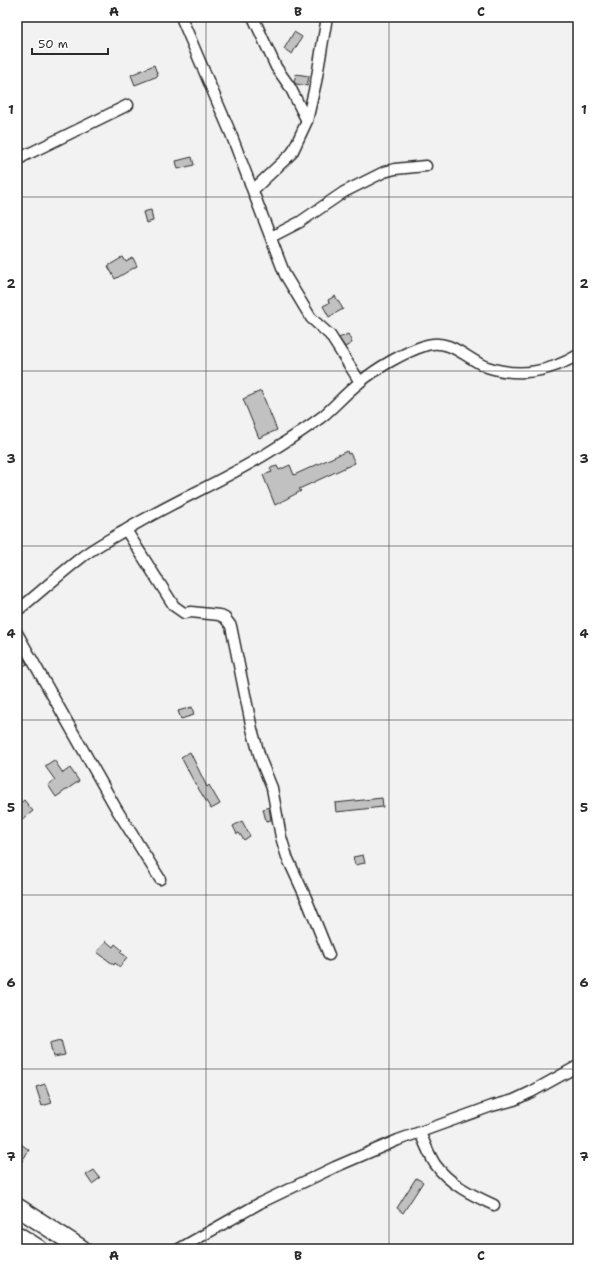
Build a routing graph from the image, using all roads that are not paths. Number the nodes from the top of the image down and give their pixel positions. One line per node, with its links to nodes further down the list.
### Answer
1 (181, 17): 8 (street)
2 (253, 17): 5 (street)
3 (327, 17): 5 (street)
4 (128, 105): 6 (street)
5 (307, 121): 8 (street)
6 (17, 161)
7 (426, 166): 9 (street)
8 (253, 190): 9 (street)
9 (271, 237): 11 (street)
10 (578, 355): 11 (street)
11 (360, 382): 12 (street)
12 (126, 530): 13 (street); 16 (street)
13 (17, 612)
14 (17, 633): 15 (street)
15 (160, 879)
16 (329, 955)
17 (578, 1066): 18 (street)
18 (420, 1133): 19 (street); 24 (street)
19 (494, 1205)
20 (17, 1207): 23 (highway)
21 (17, 1235): 22 (highway)
22 (39, 1249)
23 (82, 1249)
24 (179, 1249)

